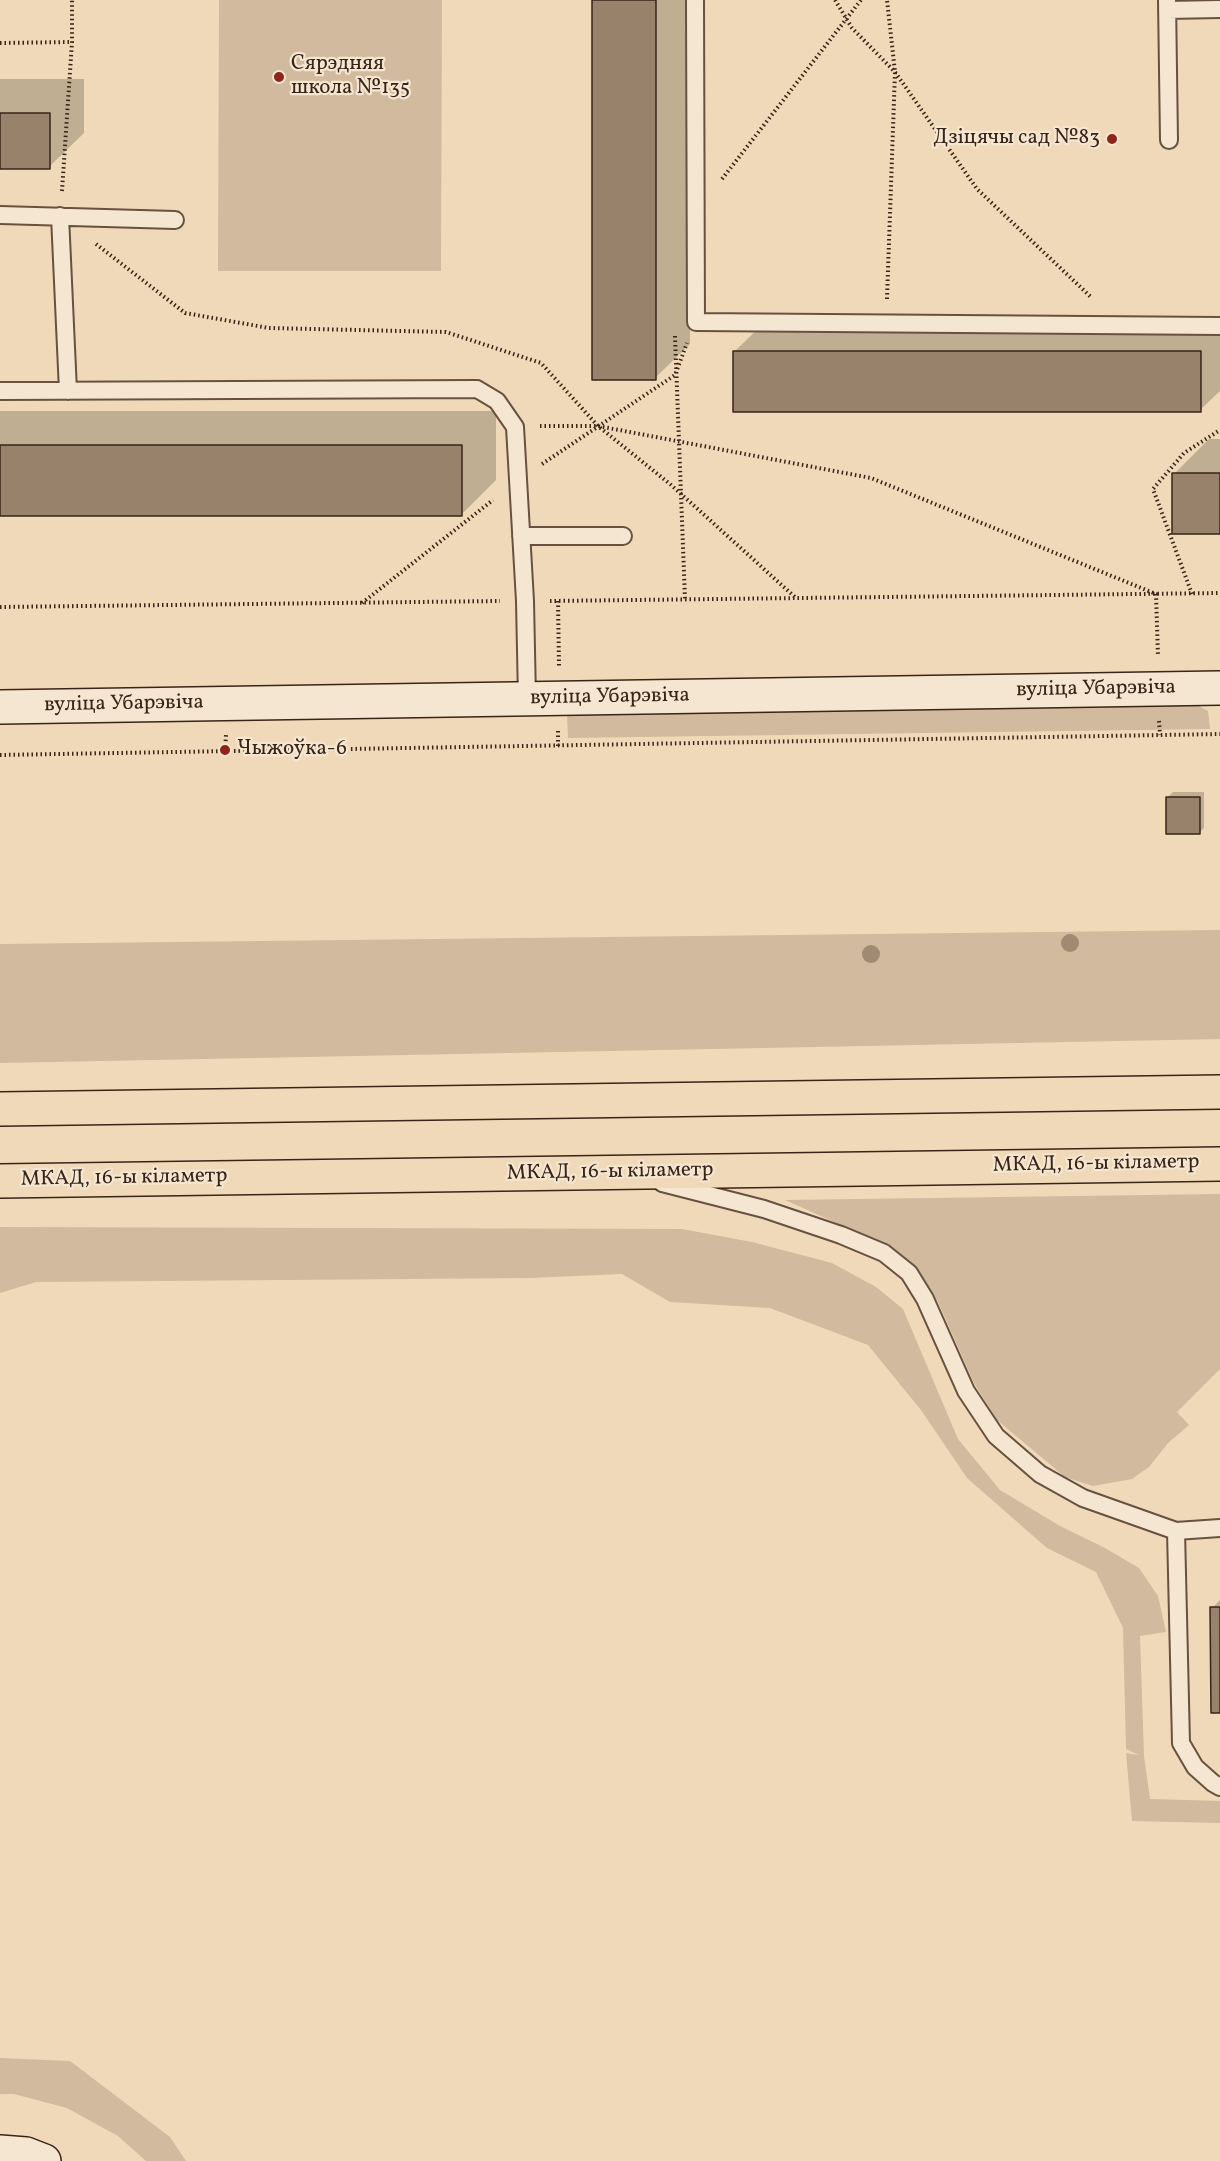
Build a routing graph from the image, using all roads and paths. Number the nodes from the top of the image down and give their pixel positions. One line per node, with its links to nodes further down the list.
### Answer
1 (72, 0): 9 (path)
2 (696, 0): 13 (lane)
3 (835, 0): 8 (path)
4 (861, 0): 8 (path)
5 (887, 0): 11 (path)
6 (1167, 5): 7 (lane); 12 (lane)
7 (1220, 9)
8 (847, 19): 11 (path); 13 (path)
9 (72, 42): 10 (path); 15 (path)
10 (0, 44)
11 (895, 72): 18 (path); 19 (path)
12 (1169, 140)
13 (696, 212): 17 (lane)
14 (0, 215): 15 (lane)
15 (60, 216): 16 (lane); 22 (lane)
16 (175, 220)
17 (696, 322): 18 (lane); 21 (path)
18 (886, 324): 19 (lane)
19 (1121, 326): 20 (lane)
20 (1220, 326)
21 (675, 375): 24 (path); 27 (path)
22 (68, 390): 23 (lane); 25 (lane)
23 (0, 391)
24 (598, 426): 25 (path); 27 (path); 28 (path)
25 (515, 427): 28 (lane)
26 (1220, 430): 33 (path)
27 (678, 441): 32 (path); 34 (path)
28 (518, 480): 29 (lane); 36 (path)
29 (521, 536): 30 (lane); 35 (lane)
30 (622, 536)
31 (1220, 593): 33 (path)
32 (1156, 594): 33 (path); 34 (path)
33 (1192, 594)
34 (685, 599): 35 (path)
35 (525, 601): 36 (path); 40 (lane)
36 (361, 603): 37 (path)
37 (0, 607)
38 (1220, 688): 39 (lane); 40 (main road, вуліца Убарэвіча)
39 (1220, 696)
40 (527, 699): 41 (main road, вуліца Убарэвіча)
41 (0, 707)
42 (1220, 734): 43 (path)
43 (0, 755)
44 (1220, 1092): 45 (highway)
45 (0, 1109)
46 (1220, 1164): 47 (highway, МКАД, 16-ы кіламетр)
47 (621, 1173): 48 (highway, МКАД, 16-ы кіламетр); 50 (lane)
48 (0, 1181)
49 (1220, 1528): 50 (lane)
50 (1176, 1531): 51 (lane)
51 (1220, 1787)
52 (0, 2152): 53 (main road)
53 (44, 2161)

